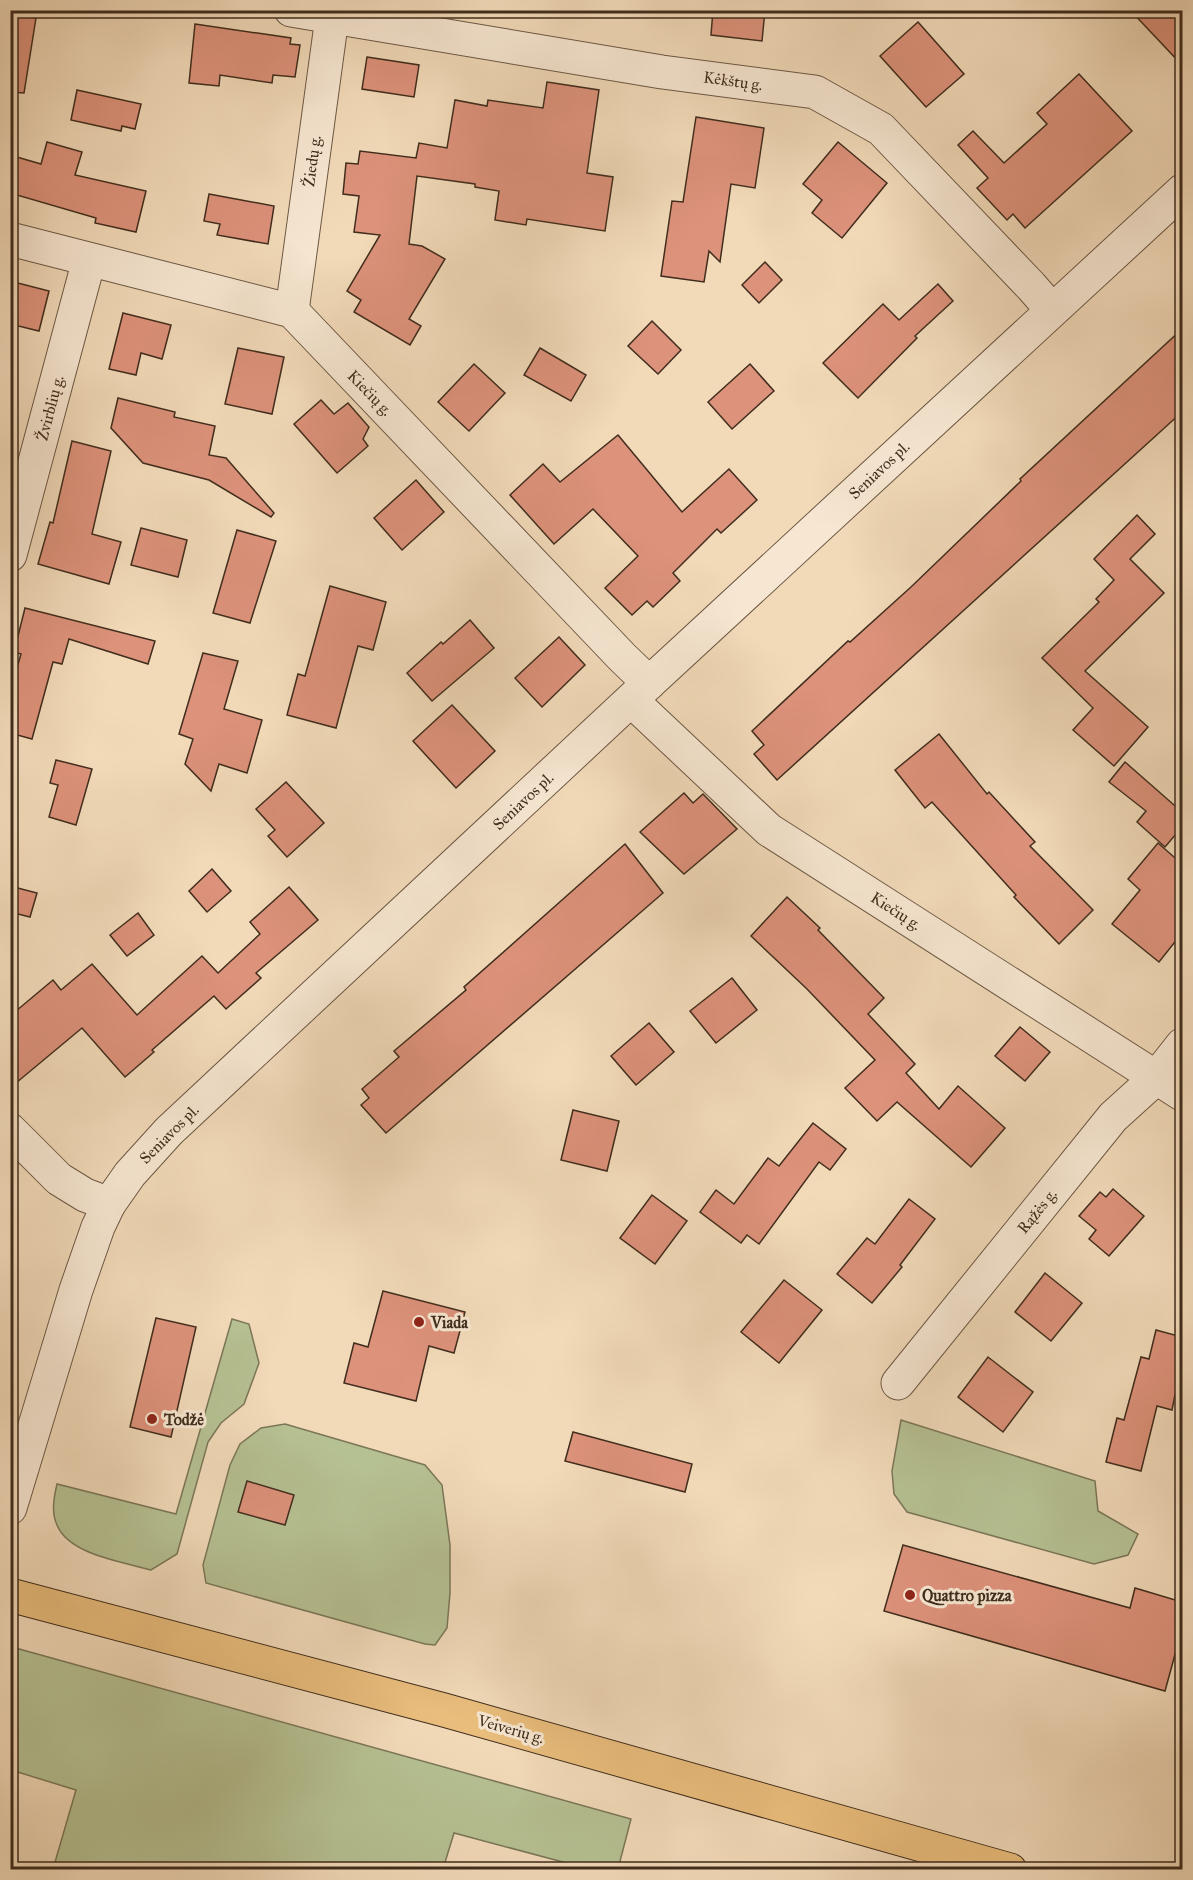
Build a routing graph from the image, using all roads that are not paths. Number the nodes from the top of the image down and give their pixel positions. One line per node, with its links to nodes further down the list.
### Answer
1 (291, 10): 2 (street, Kėkštų g.)
2 (333, 14): 6 (street, Kėkštų g.); 7 (street, Žiedų g.)
3 (1182, 191): 6 (street, Seniavos pl.)
4 (10, 238): 5 (street)
5 (89, 260): 7 (street); 8 (street, Žvirblių g.)
6 (1052, 310): 9 (street, Seniavos pl.)
7 (292, 312): 9 (street, Kiečių g.)
8 (10, 555)
9 (640, 692): 11 (street, Kiečių g.); 13 (street, Seniavos pl.)
10 (1182, 1045): 11 (street, Rąžės g.)
11 (1169, 1086): 14 (street, Rąžės g.)
12 (10, 1130): 13 (street)
13 (109, 1204): 15 (street, Seniavos pl.)
14 (898, 1383)
15 (10, 1508)
16 (10, 1595): 17 (main road, Veiverių g.)
17 (1010, 1869)

